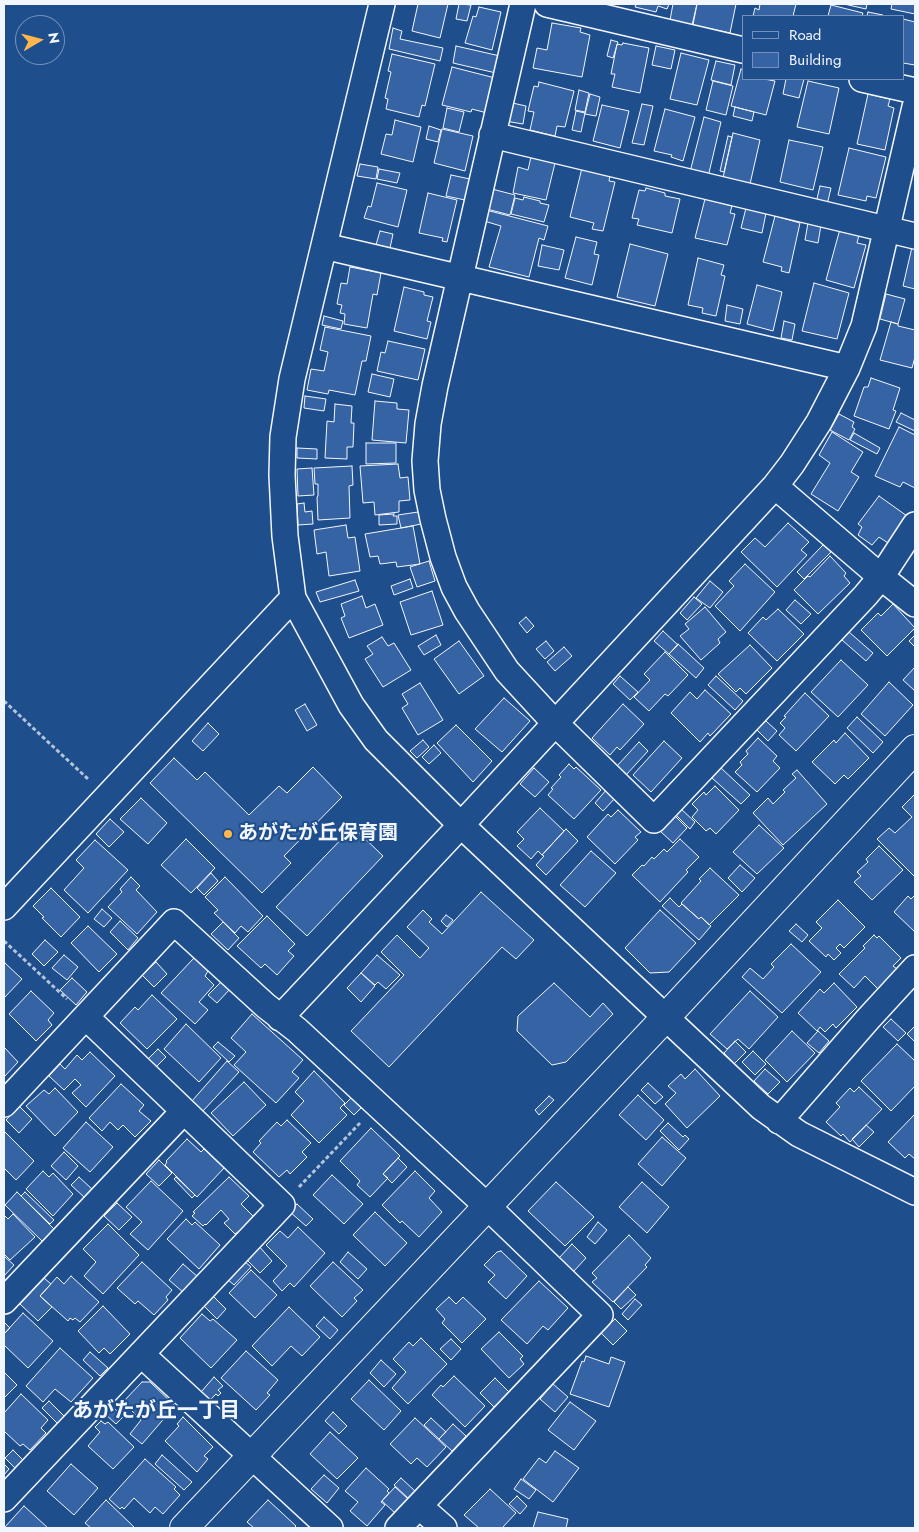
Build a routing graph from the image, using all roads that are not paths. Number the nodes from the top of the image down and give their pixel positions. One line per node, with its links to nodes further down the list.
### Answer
1 (382, 4): 11 (street)
2 (523, 4): 8 (street)
3 (547, 4): 4 (street)
4 (742, 50)
5 (866, 80): 6 (street)
6 (915, 91)
7 (915, 107): 9 (street)
8 (492, 135): 9 (street); 12 (street)
9 (888, 229): 10 (street); 13 (street)
10 (915, 236)
11 (324, 246): 12 (street); 17 (street)
12 (459, 278): 13 (street); 19 (street)
13 (847, 368): 14 (street)
14 (775, 486): 16 (street); 19 (street)
15 (915, 525): 16 (street)
16 (881, 576): 18 (street); 19 (street)
17 (293, 598): 21 (street); 22 (street)
18 (915, 604)
19 (555, 723): 21 (street)
20 (915, 749): 26 (street)
21 (462, 824): 25 (street); 26 (street)
22 (4, 906)
23 (915, 968): 29 (street)
24 (86, 1017): 25 (street); 27 (street); 28 (street)
25 (280, 1018): 31 (street)
26 (665, 1018): 29 (street); 31 (street)
27 (4, 1104)
28 (183, 1112): 32 (street); 33 (street)
29 (779, 1121): 30 (street)
30 (915, 1192)
31 (488, 1207): 34 (street); 36 (street)
32 (4, 1301)
33 (141, 1354): 34 (street); 35 (street)
34 (252, 1456): 37 (street); 38 (street)
35 (4, 1499)
36 (419, 1506): 39 (street); 40 (street)
37 (184, 1528)
38 (330, 1528)
39 (398, 1528)
40 (444, 1528)

